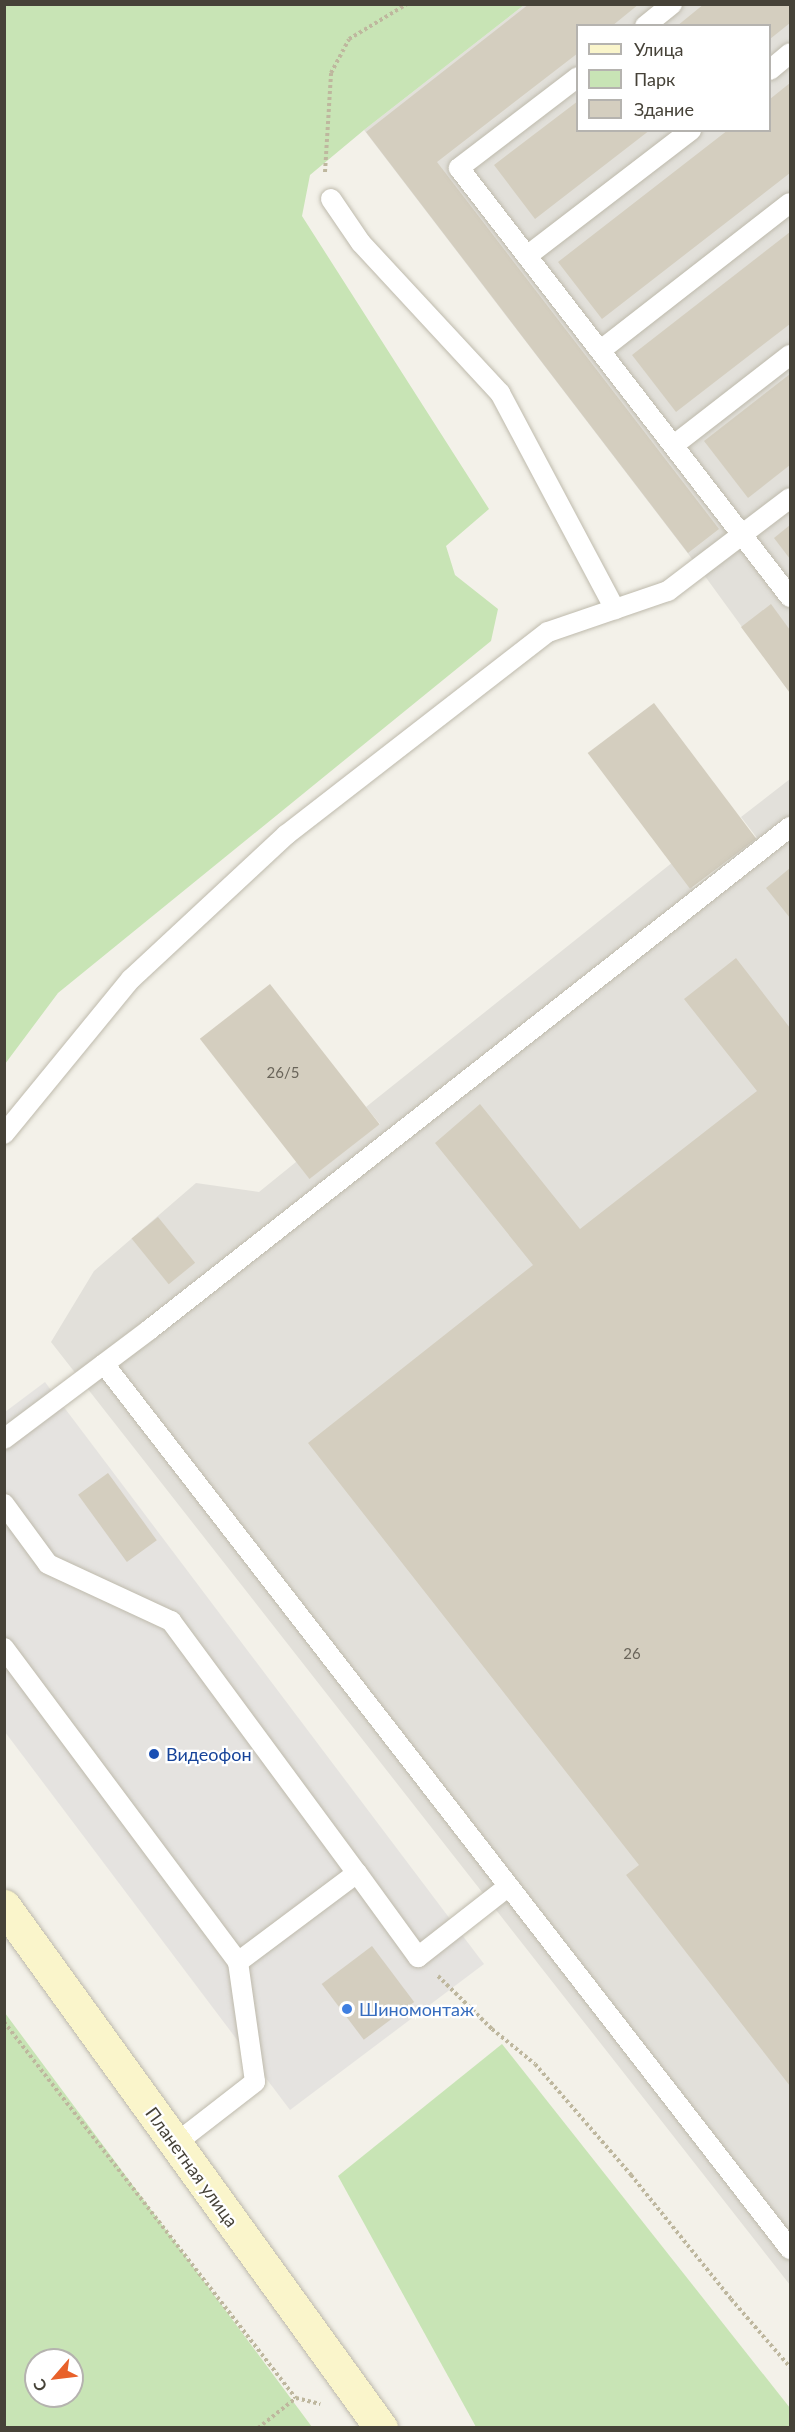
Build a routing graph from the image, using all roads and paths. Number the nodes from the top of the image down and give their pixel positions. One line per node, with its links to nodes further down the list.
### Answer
1 (407, 4): 8 (path)
2 (672, 4): 3 (lane)
3 (647, 24)
4 (790, 54): 5 (lane)
5 (771, 69)
6 (576, 79): 10 (lane)
7 (688, 132): 10 (lane)
8 (331, 199): 17 (lane)
9 (790, 203): 11 (lane)
10 (527, 256): 11 (lane)
11 (601, 350): 13 (lane)
12 (790, 355): 13 (lane)
13 (674, 446): 15 (lane)
14 (790, 498): 15 (lane)
15 (743, 534): 16 (lane); 17 (lane)
16 (790, 597)
17 (615, 609): 19 (lane)
18 (790, 827): 20 (lane)
19 (4, 1134)
20 (104, 1364): 21 (lane); 25 (lane)
21 (4, 1439)
22 (4, 1504): 24 (lane)
23 (4, 1648): 28 (lane)
24 (357, 1873): 27 (lane); 28 (lane)
25 (509, 1886): 27 (lane); 31 (lane)
26 (4, 1906): 30 (main road, Планетная улица)
27 (418, 1957): 32 (path)
28 (238, 1962): 30 (lane)
29 (4, 2022): 33 (path)
30 (175, 2144): 34 (main road, Планетная улица)
31 (790, 2249)
32 (790, 2367)
33 (296, 2398): 34 (path); 35 (path)
34 (378, 2423)
35 (258, 2427)

